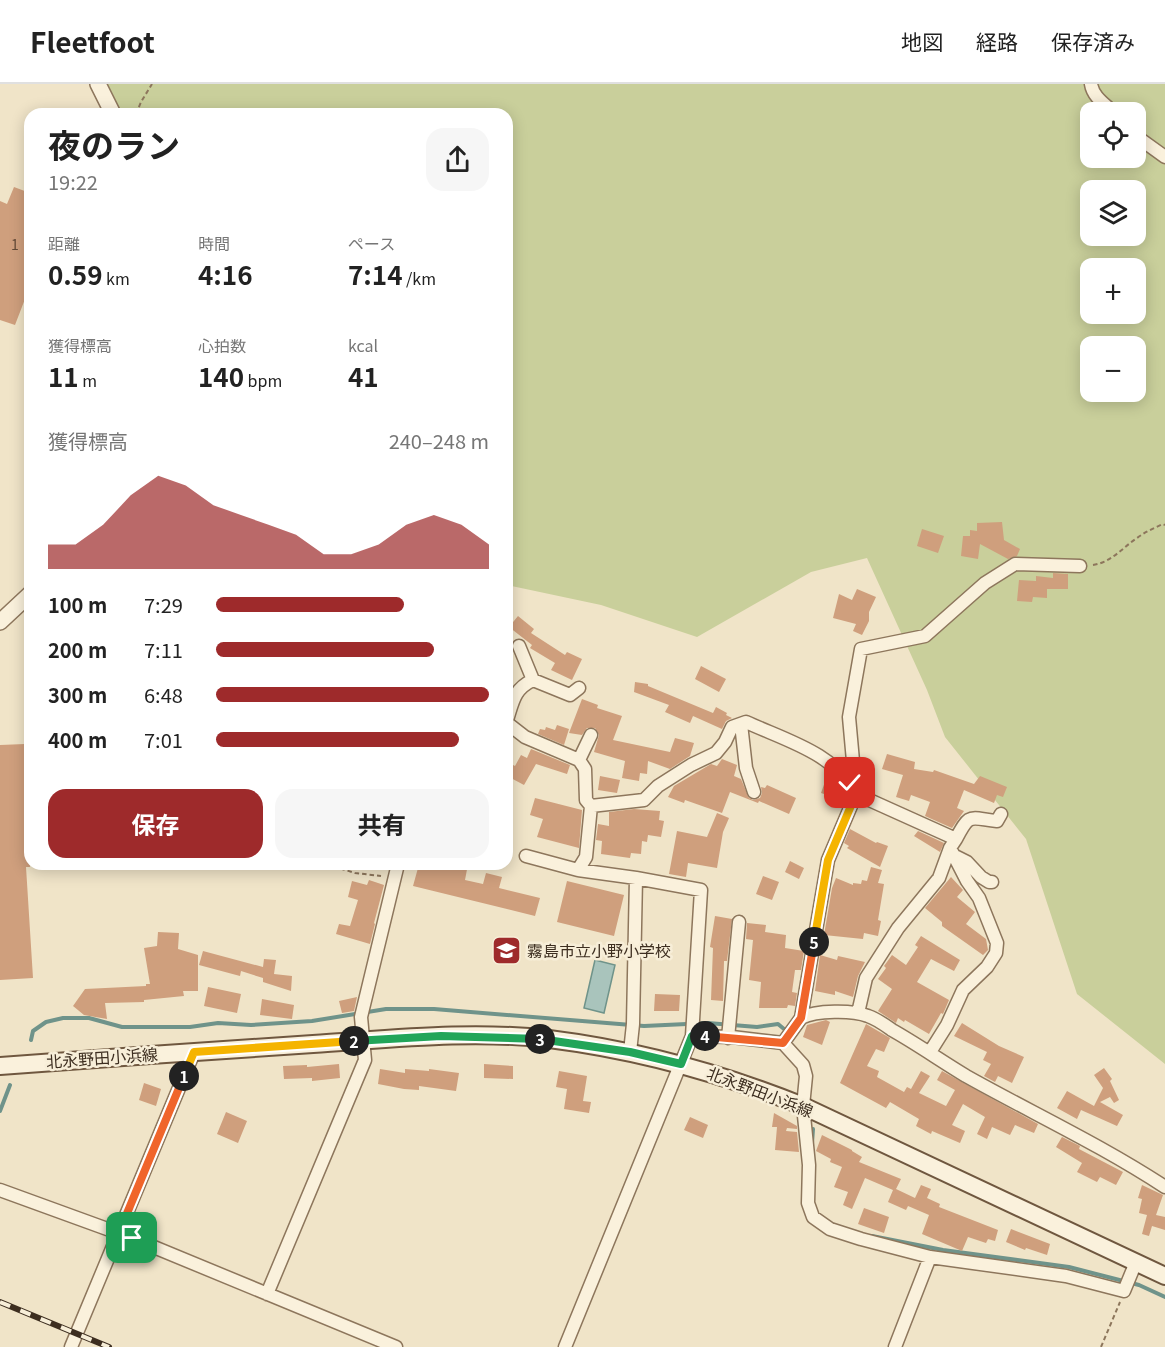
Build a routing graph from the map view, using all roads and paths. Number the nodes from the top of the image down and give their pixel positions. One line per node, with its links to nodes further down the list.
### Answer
1 (98, 84): 5 (street)
2 (152, 84): 6 (path)
3 (1091, 84): 4 (street)
4 (1101, 102)
5 (110, 108)
6 (138, 108)
7 (1146, 143): 8 (street)
8 (1165, 157)
9 (1165, 525): 10 (path)
10 (1080, 566): 22 (street)
11 (24, 598): 12 (street)
12 (2, 615)
13 (519, 646): 14 (street)
14 (532, 680): 15 (street); 16 (street)
15 (579, 688)
16 (513, 700)
17 (741, 724): 21 (street); 22 (street); 23 (street)
18 (513, 726): 20 (street)
19 (591, 735): 20 (street)
20 (579, 760): 23 (street)
21 (754, 792)
22 (856, 794): 25 (street); 35 (street)
23 (591, 806): 29 (street)
24 (1000, 814): 25 (street)
25 (953, 847): 32 (street); 34 (street); 42 (street)
26 (526, 856): 29 (street)
27 (345, 870): 30 (path)
28 (397, 870): 30 (street)
29 (578, 870): 31 (street)
30 (396, 878): 39 (street)
31 (636, 878): 36 (street); 41 (street)
32 (992, 882)
33 (739, 922): 37 (street)
34 (858, 1013): 35 (street); 42 (street)
35 (800, 1019): 38 (street)
36 (692, 1033): 37 (street); 43 (street)
37 (728, 1035): 38 (street)
38 (786, 1039): 45 (street)
39 (363, 1041): 40 (main road, 北永野田小浜線); 41 (main road, 北永野田小浜線); 53 (street)
40 (194, 1052): 44 (main road, 北永野田小浜線); 48 (street)
41 (630, 1052): 43 (main road, 北永野田小浜線)
42 (930, 1052): 46 (street)
43 (681, 1064): 45 (main road, 北永野田小浜線); 56 (street)
44 (0, 1066)
45 (803, 1106): 49 (street); 50 (main road, 北永野田小浜線)
46 (1165, 1187)
47 (0, 1190): 48 (street)
48 (118, 1235): 53 (street); 54 (street)
49 (930, 1257): 52 (street); 57 (street)
50 (1134, 1268): 51 (main road, 北永野田小浜線); 52 (street)
51 (1165, 1276)
52 (1124, 1290): 58 (path)
53 (267, 1293): 55 (street)
54 (71, 1347)
55 (396, 1347)
56 (565, 1347)
57 (895, 1347)
58 (1101, 1347)

